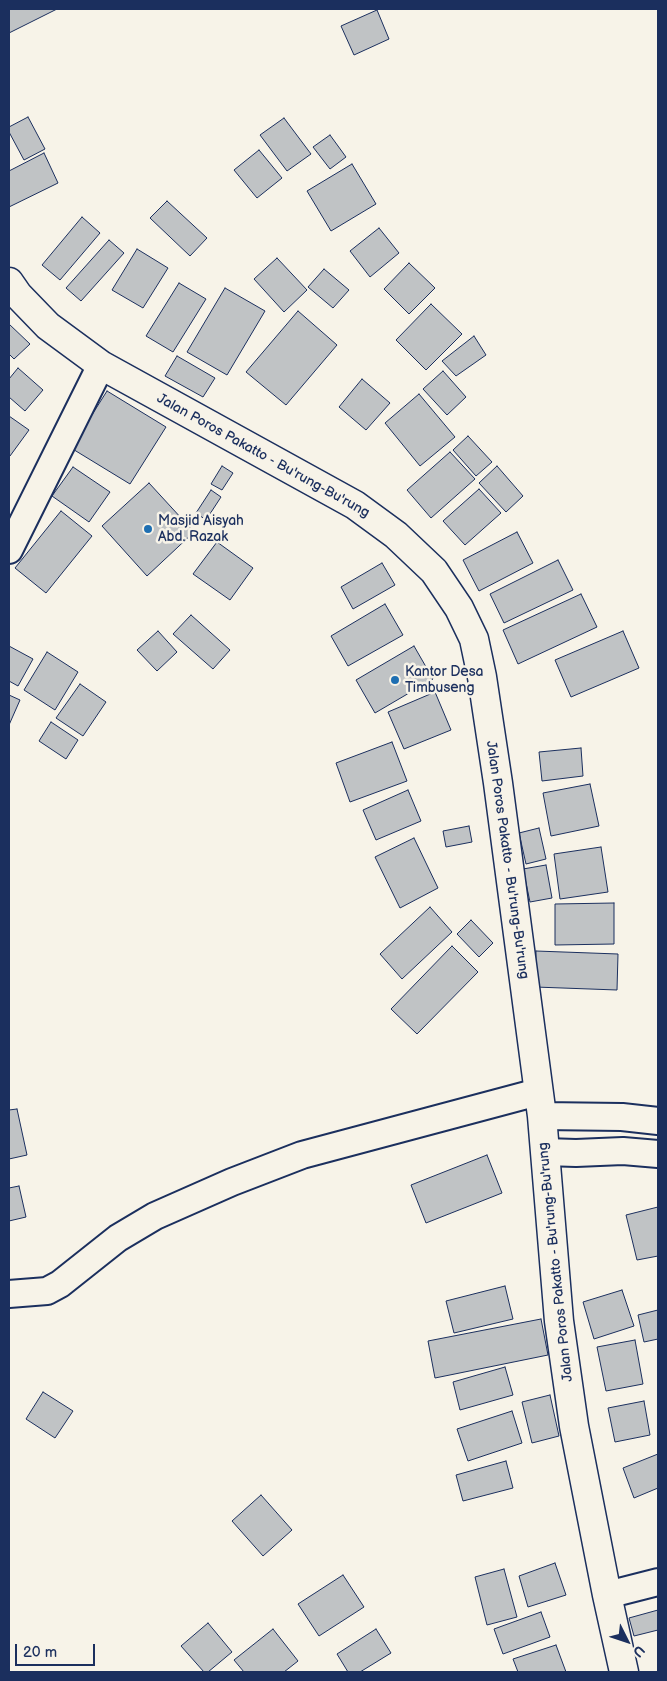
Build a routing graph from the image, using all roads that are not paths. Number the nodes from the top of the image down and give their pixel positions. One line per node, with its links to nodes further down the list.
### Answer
1 (9, 282): 2 (main road, Jalan Poros Pakatto - Bu'rung-Bu'rung)
2 (101, 365): 3 (street); 4 (main road, Jalan Poros Pakatto - Bu'rung-Bu'rung)
3 (9, 550)
4 (540, 1104): 5 (street); 8 (main road, Jalan Poros Pakatto - Bu'rung-Bu'rung); 10 (street)
5 (622, 1117): 6 (street); 7 (street)
6 (658, 1121)
7 (623, 1151): 8 (street); 9 (street)
8 (545, 1152): 12 (main road, Jalan Poros Pakatto - Bu'rung-Bu'rung)
9 (658, 1154)
10 (9, 1294)
11 (658, 1582): 12 (street)
12 (607, 1595): 13 (main road, Jalan Poros Pakatto - Bu'rung-Bu'rung)
13 (624, 1672)

